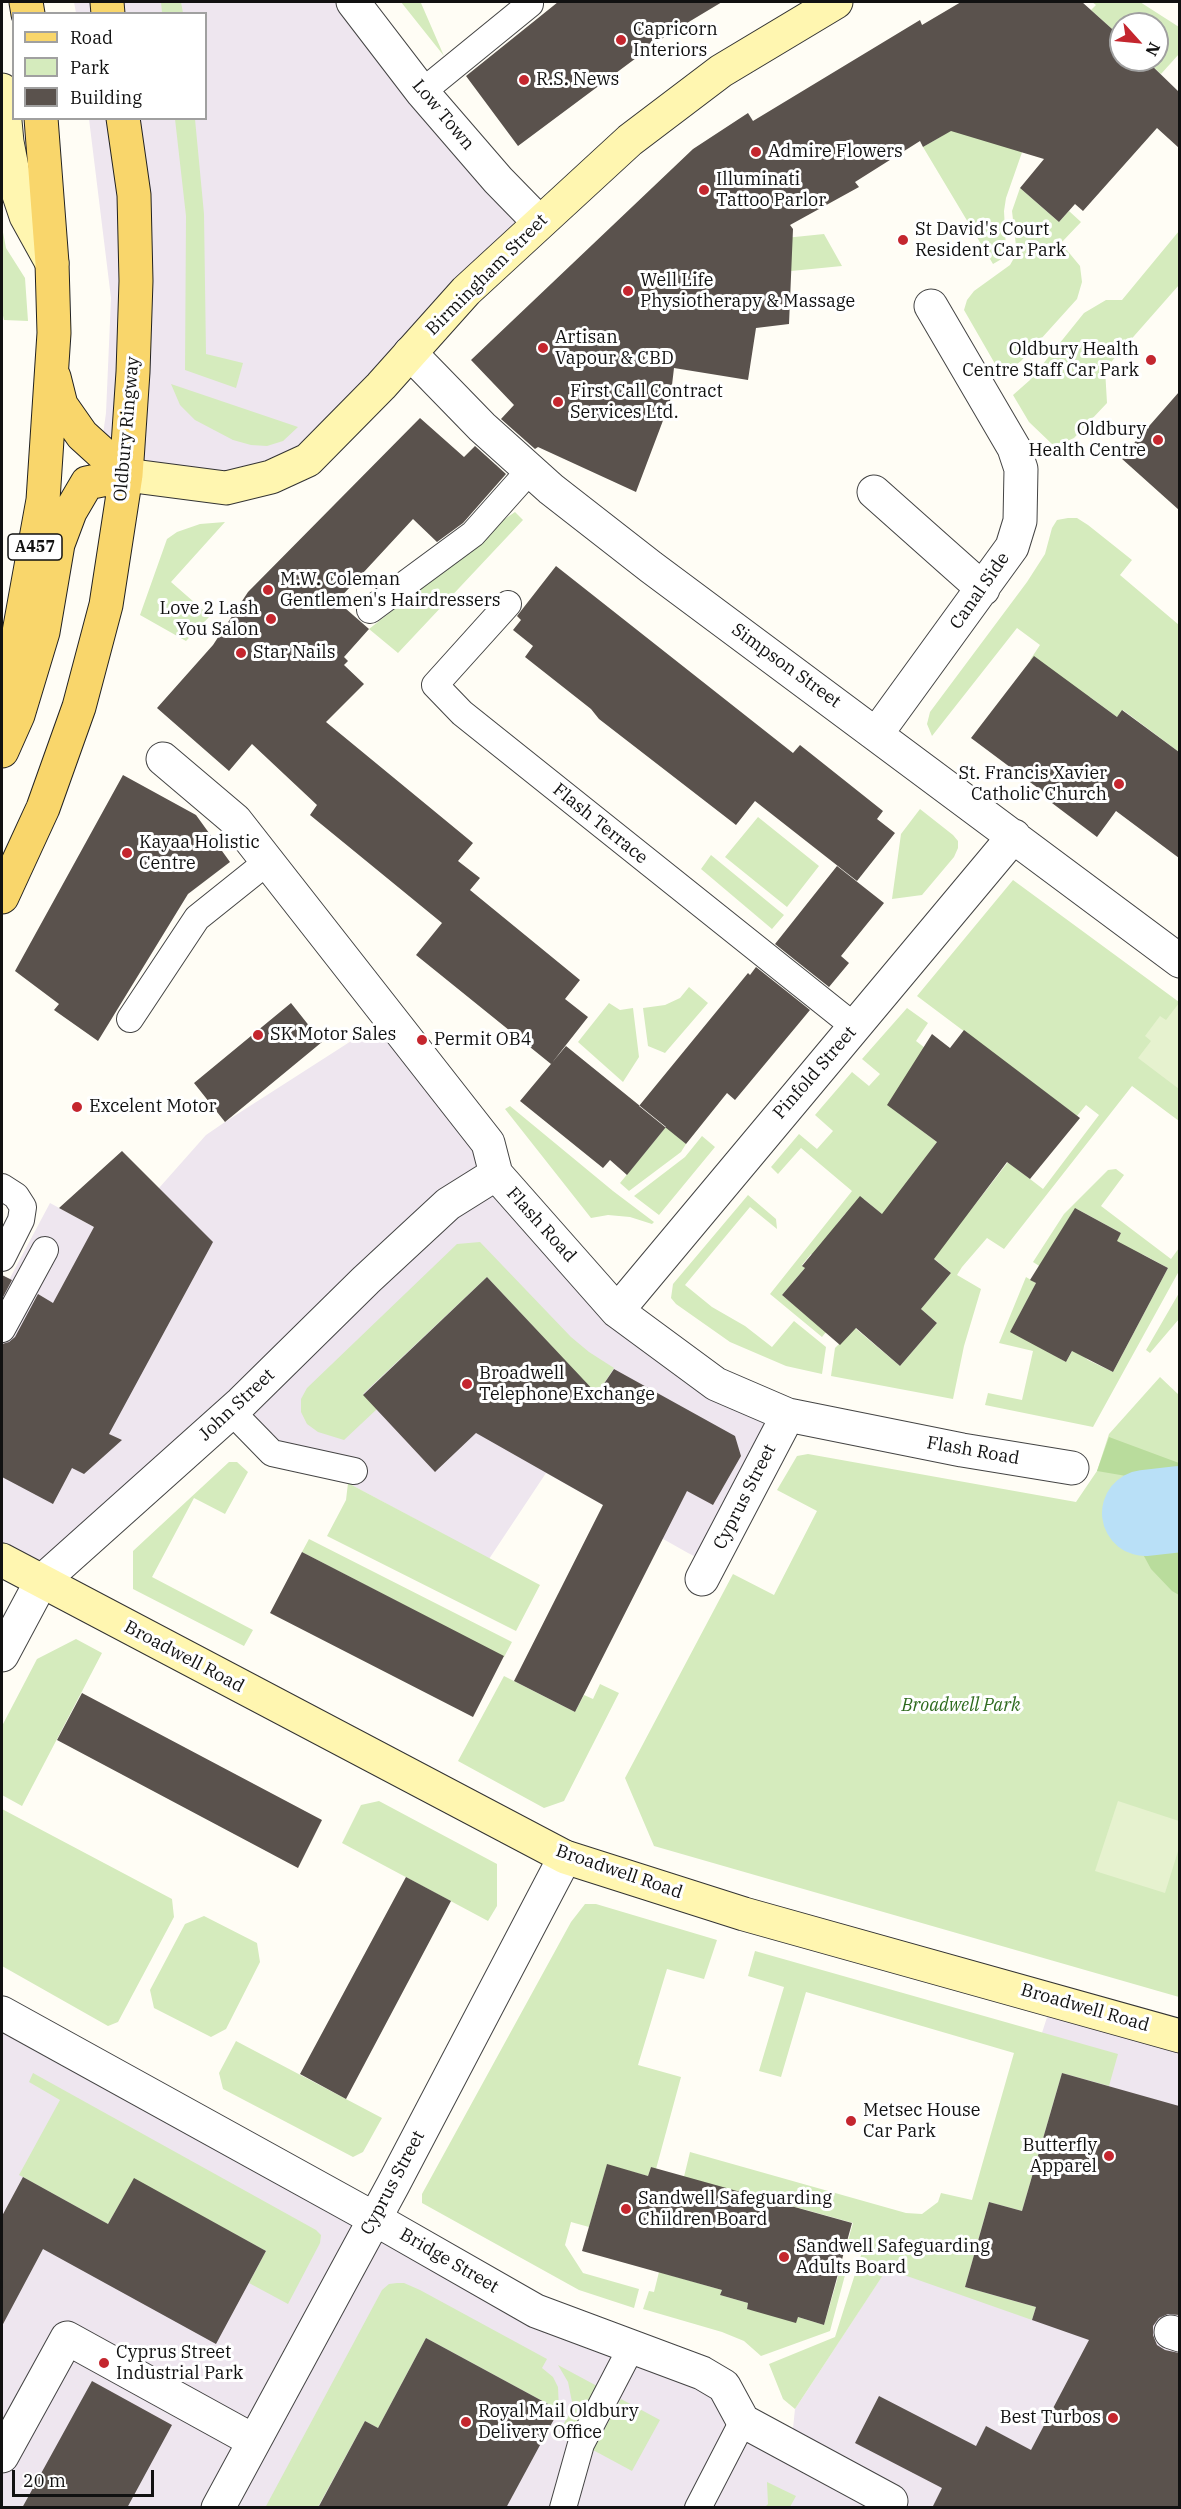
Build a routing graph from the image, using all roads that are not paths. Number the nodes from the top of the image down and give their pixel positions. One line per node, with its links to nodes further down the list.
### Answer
1 (353, 2): 5 (street, Low Town)
2 (836, 2): 8 (street, Birmingham Street)
3 (530, 4): 5 (lane)
4 (2, 90): 9 (street)
5 (422, 92): 8 (street, Low Town)
6 (41, 120): 9 (main road, A457)
7 (123, 120): 14 (main road, Oldbury Ringway)
8 (539, 222): 11 (street, Birmingham Street)
9 (52, 263): 12 (main road, A457)
10 (932, 306): 16 (street, Canal Side)
11 (410, 353): 13 (street, Simpson Street); 14 (street, Birmingham Street)
12 (52, 367): 14 (main road); 19 (main road, A457)
13 (530, 470): 18 (lane); 20 (street, Simpson Street)
14 (126, 475): 21 (main road, Oldbury Ringway); 22 (main road)
15 (874, 492): 16 (street)
16 (983, 589): 20 (street, Canal Side)
17 (508, 604): 30 (lane, Flash Terrace)
18 (370, 610)
19 (2, 726)
20 (877, 733): 24 (street, Simpson Street)
21 (69, 734): 26 (main road); 27 (main road)
22 (2, 751)
23 (163, 759): 25 (street, Flash Road)
24 (1014, 836): 28 (street, Simpson Street); 30 (street, Pinfold Street)
25 (267, 862): 29 (lane); 31 (street, Flash Road)
26 (2, 867)
27 (2, 897)
28 (1179, 961)
29 (130, 1020)
30 (855, 1027): 35 (street, Pinfold Street)
31 (496, 1174): 35 (street, Flash Road); 37 (street, John Street)
32 (2, 1187): 34 (lane)
33 (45, 1250): 36 (lane)
34 (2, 1258)
35 (617, 1311): 38 (street, Flash Road)
36 (2, 1329)
37 (231, 1411): 40 (lane); 43 (street, John Street)
38 (788, 1415): 39 (street, Flash Road); 42 (street, Cyprus Street)
39 (1072, 1468)
40 (354, 1471)
41 (2, 1560): 43 (street, Broadwell Road)
42 (702, 1579)
43 (41, 1582): 44 (street, John Street); 45 (street, Broadwell Road)
44 (2, 1655)
45 (565, 1857): 47 (street, Broadwell Road); 48 (street, Cyprus Street)
46 (2, 2013): 48 (street, Bridge Street)
47 (1179, 2036)
48 (375, 2219): 49 (street, Bridge Street); 51 (street, Cyprus Street)
49 (633, 2346): 50 (street, Bridge Street); 55 (lane)
50 (743, 2421): 53 (street); 56 (lane)
51 (254, 2441): 52 (street); 54 (street, Cyprus Street)
52 (2, 2456)
53 (891, 2501)
54 (218, 2508)
55 (563, 2508)
56 (698, 2508)

